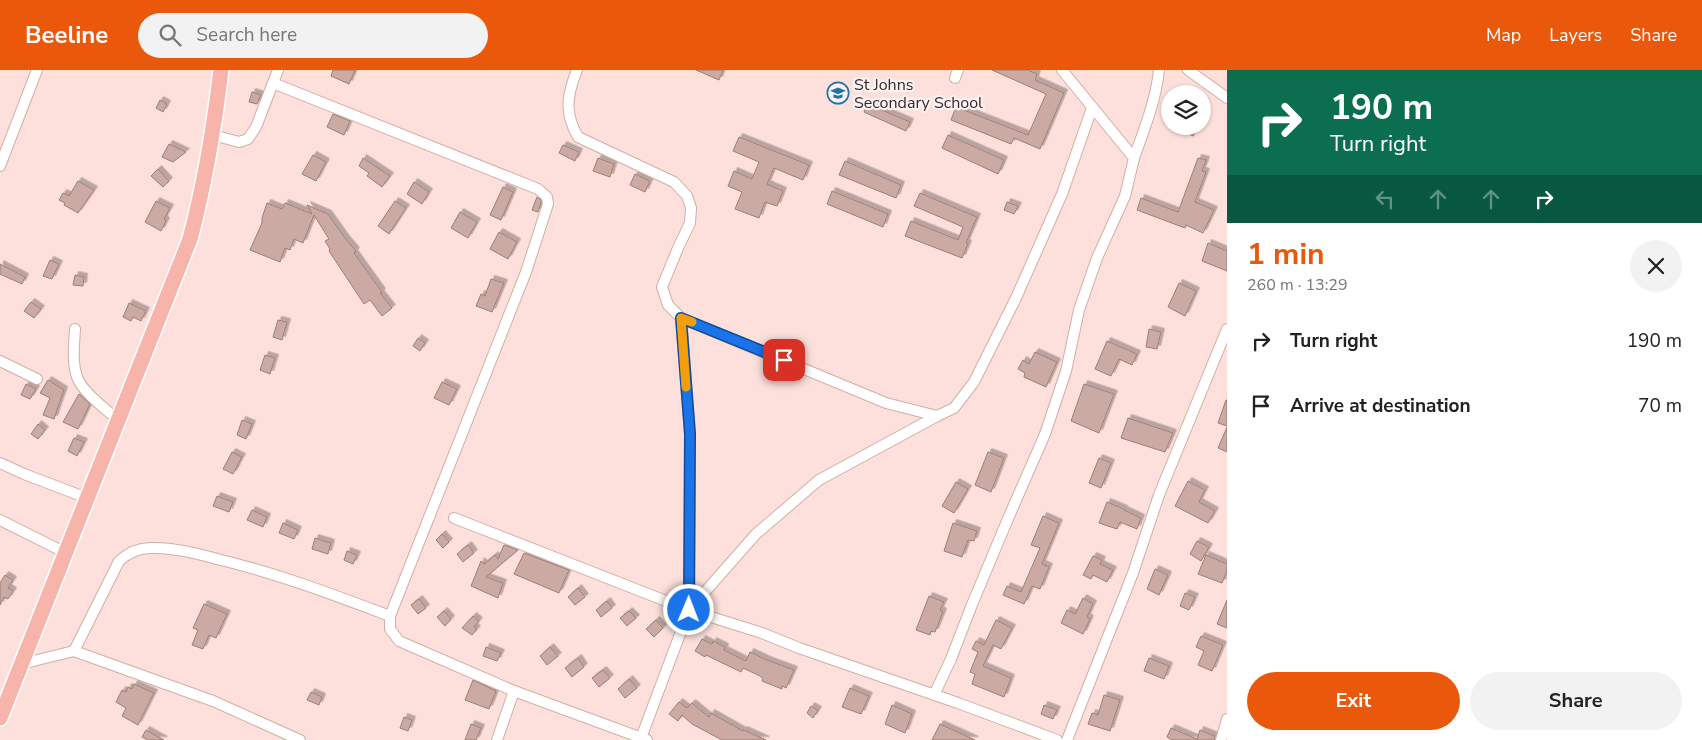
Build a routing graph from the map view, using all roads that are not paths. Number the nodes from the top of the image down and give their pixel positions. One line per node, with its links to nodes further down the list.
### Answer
1 (37, 70): 13 (street)
2 (221, 70): 11 (main road)
3 (278, 70): 8 (street)
4 (577, 70): 14 (street)
5 (1062, 70): 10 (street)
6 (1159, 70): 12 (street)
7 (1188, 70): 9 (street)
8 (273, 83): 11 (street); 27 (street)
9 (1227, 98)
10 (1092, 108): 12 (street); 19 (street)
11 (213, 135): 20 (main road)
12 (1134, 158): 31 (street)
13 (0, 166)
14 (681, 318): 19 (street); 26 (street)
15 (74, 329): 20 (street)
16 (1227, 329): 38 (street)
17 (0, 361): 18 (street)
18 (37, 380)
19 (937, 416): 26 (street)
20 (119, 421): 22 (main road)
21 (0, 462): 22 (street)
22 (87, 498): 25 (main road)
23 (454, 518): 26 (street)
24 (0, 520): 25 (street)
25 (66, 553): 29 (main road)
26 (689, 610): 31 (street); 34 (street)
27 (390, 616): 28 (street); 30 (street)
28 (74, 651): 29 (street); 35 (street)
29 (21, 664): 32 (main road)
30 (514, 691): 34 (street); 36 (street)
31 (934, 695): 37 (street)
32 (0, 718)
33 (1227, 719): 39 (street)
34 (644, 739)
35 (300, 740)
36 (497, 740)
37 (1057, 740)
38 (1068, 740)
39 (1221, 740)

